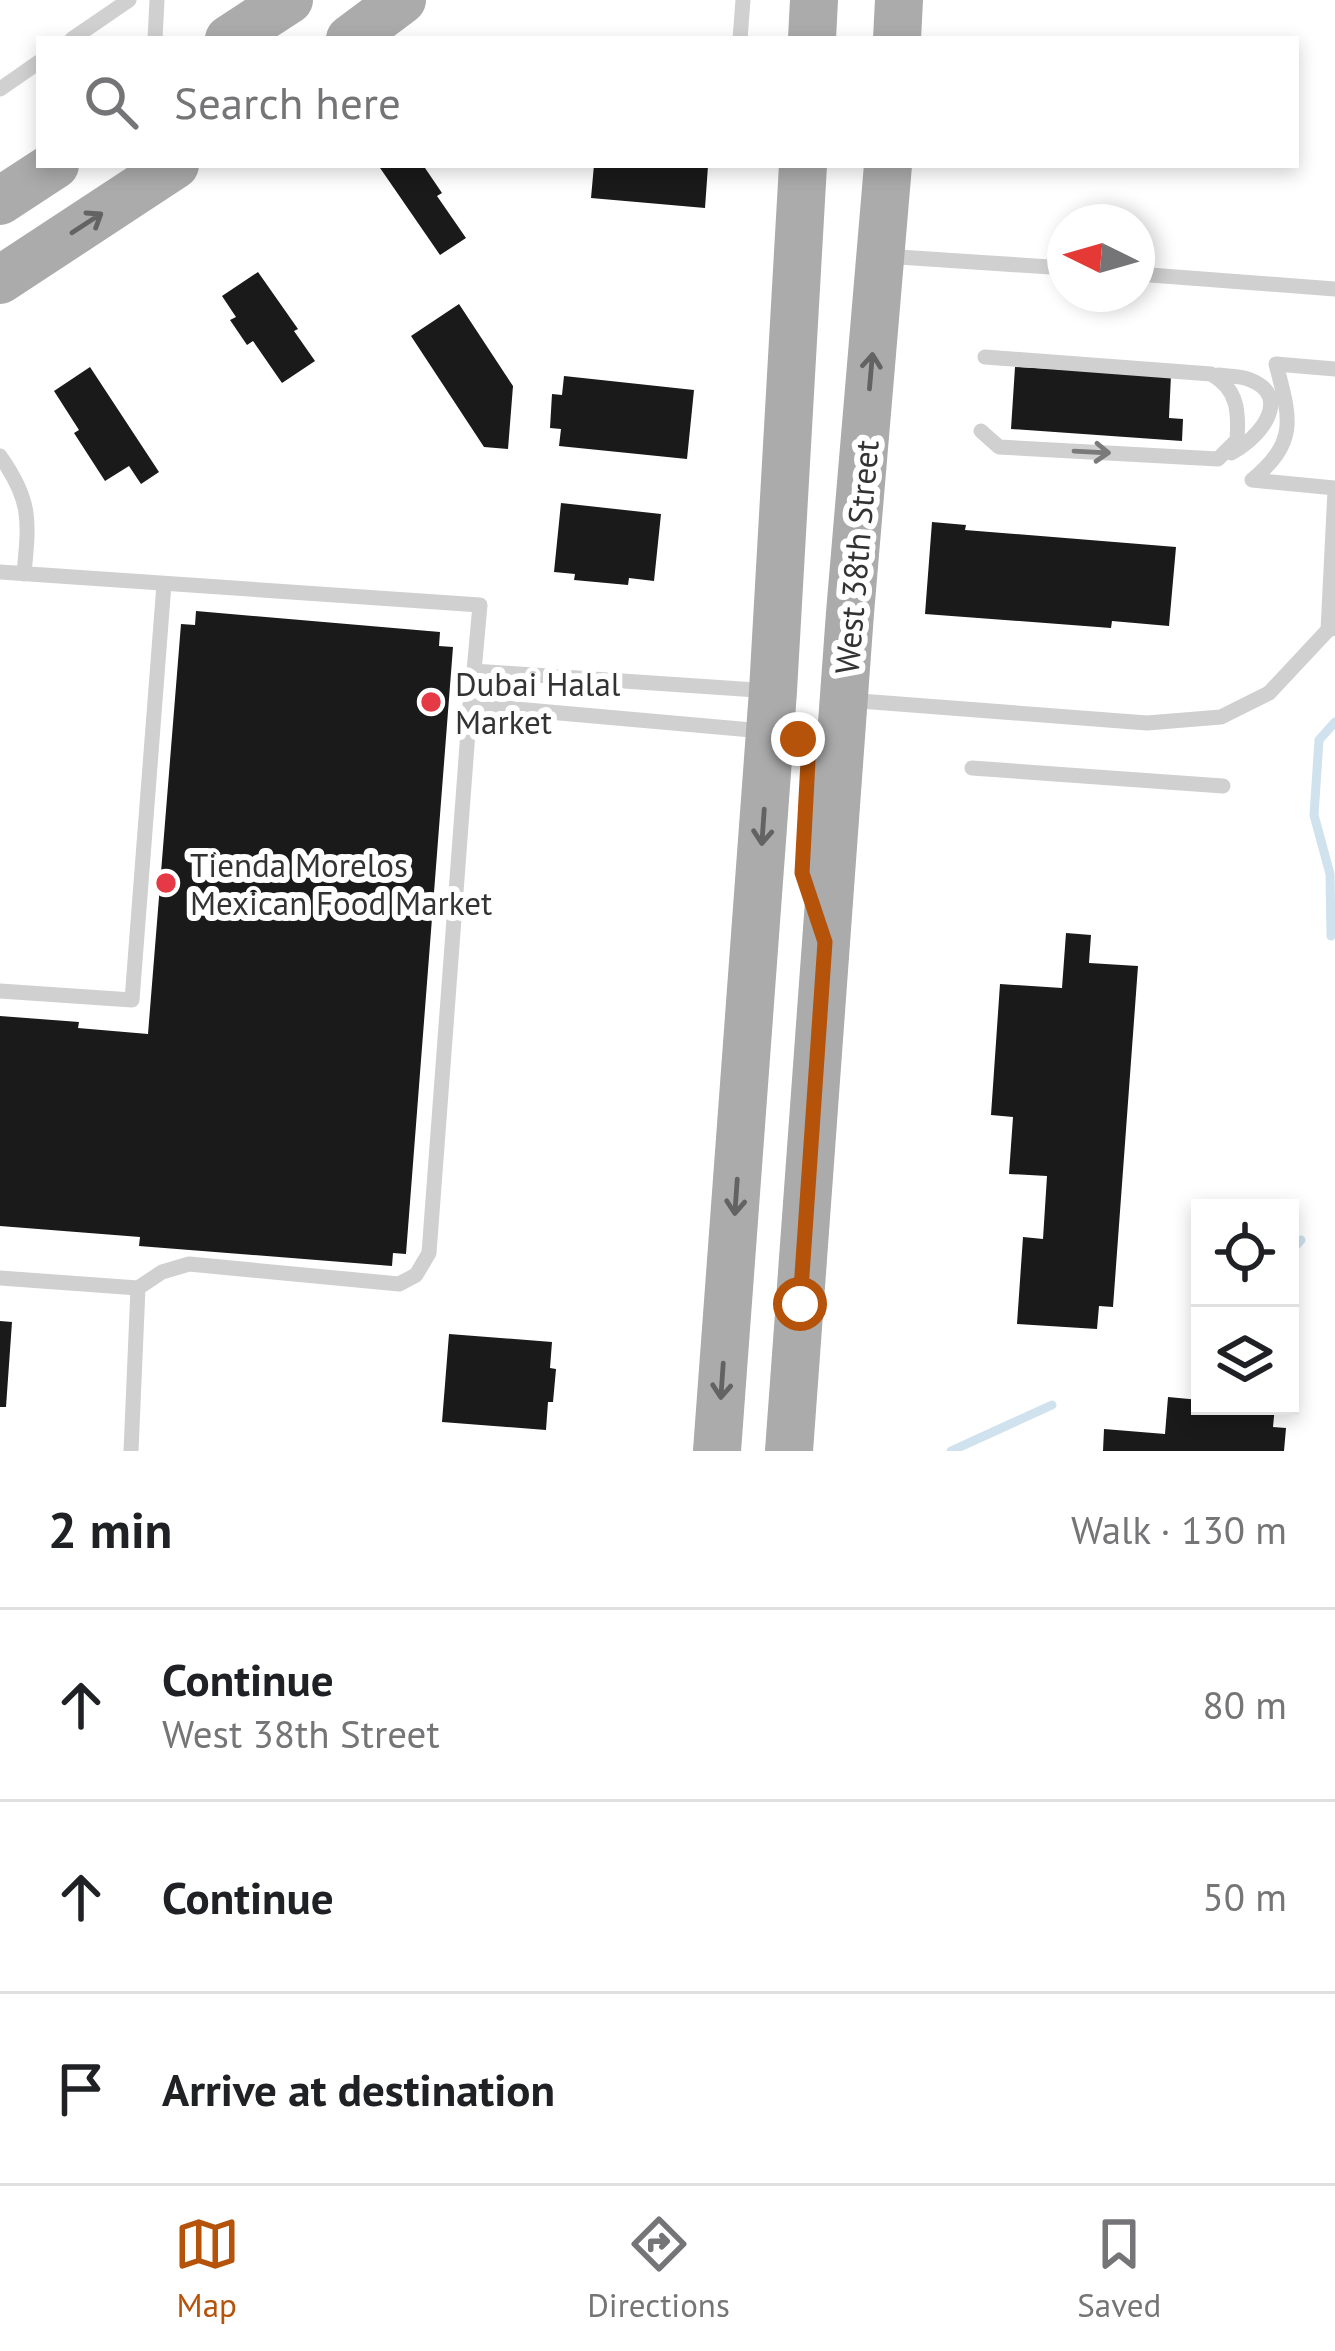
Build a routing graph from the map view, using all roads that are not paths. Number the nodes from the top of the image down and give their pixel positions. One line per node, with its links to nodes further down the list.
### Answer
1 (129, 0): 8 (lane)
2 (157, 0): 9 (lane)
3 (289, 0): 10 (main road)
4 (402, 0): 11 (main road)
5 (743, 0): 12 (lane)
6 (814, 0): 13 (main road)
7 (899, 0): 14 (main road)
8 (76, 36)
9 (155, 36)
10 (234, 36)
11 (354, 36)
12 (740, 36)
13 (812, 36)
14 (897, 36)
15 (36, 64): 16 (lane)
16 (0, 89)
17 (50, 168): 21 (main road)
18 (170, 168): 25 (main road, one-way to 18)
19 (803, 168): 30 (main road)
20 (888, 168): 22 (main road, West 38th Street)
21 (0, 201)
22 (881, 256): 23 (lane); 40 (main road, West 38th Street, one-way to 22)
23 (1047, 267)
24 (1155, 275): 26 (lane)
25 (0, 280)
26 (1335, 289)
27 (985, 357): 29 (lane)
28 (1335, 369): 34 (lane)
29 (1211, 374): 33 (lane); 33 (lane)
30 (789, 385): 40 (main road); 42 (main road)
31 (981, 430): 33 (lane, one-way to 33)
32 (0, 456): 36 (lane)
33 (1218, 460)
34 (1335, 489): 38 (lane)
35 (0, 572): 36 (lane)
36 (24, 574): 37 (lane)
37 (164, 584): 39 (lane); 46 (lane)
38 (1331, 629): 40 (lane)
39 (474, 671): 41 (lane); 42 (lane)
40 (844, 700): 45 (main road, West 38th Street)
41 (470, 705): 42 (lane); 48 (lane)
42 (771, 711): 45 (main road); 50 (main road, one-way to 50)
43 (972, 768): 44 (lane)
44 (1223, 786)
45 (825, 942): 51 (main road, West 38th Street)
46 (0, 991)
47 (0, 1278): 48 (lane)
48 (138, 1288): 49 (lane)
49 (131, 1451)
50 (717, 1451)
51 (789, 1451)

